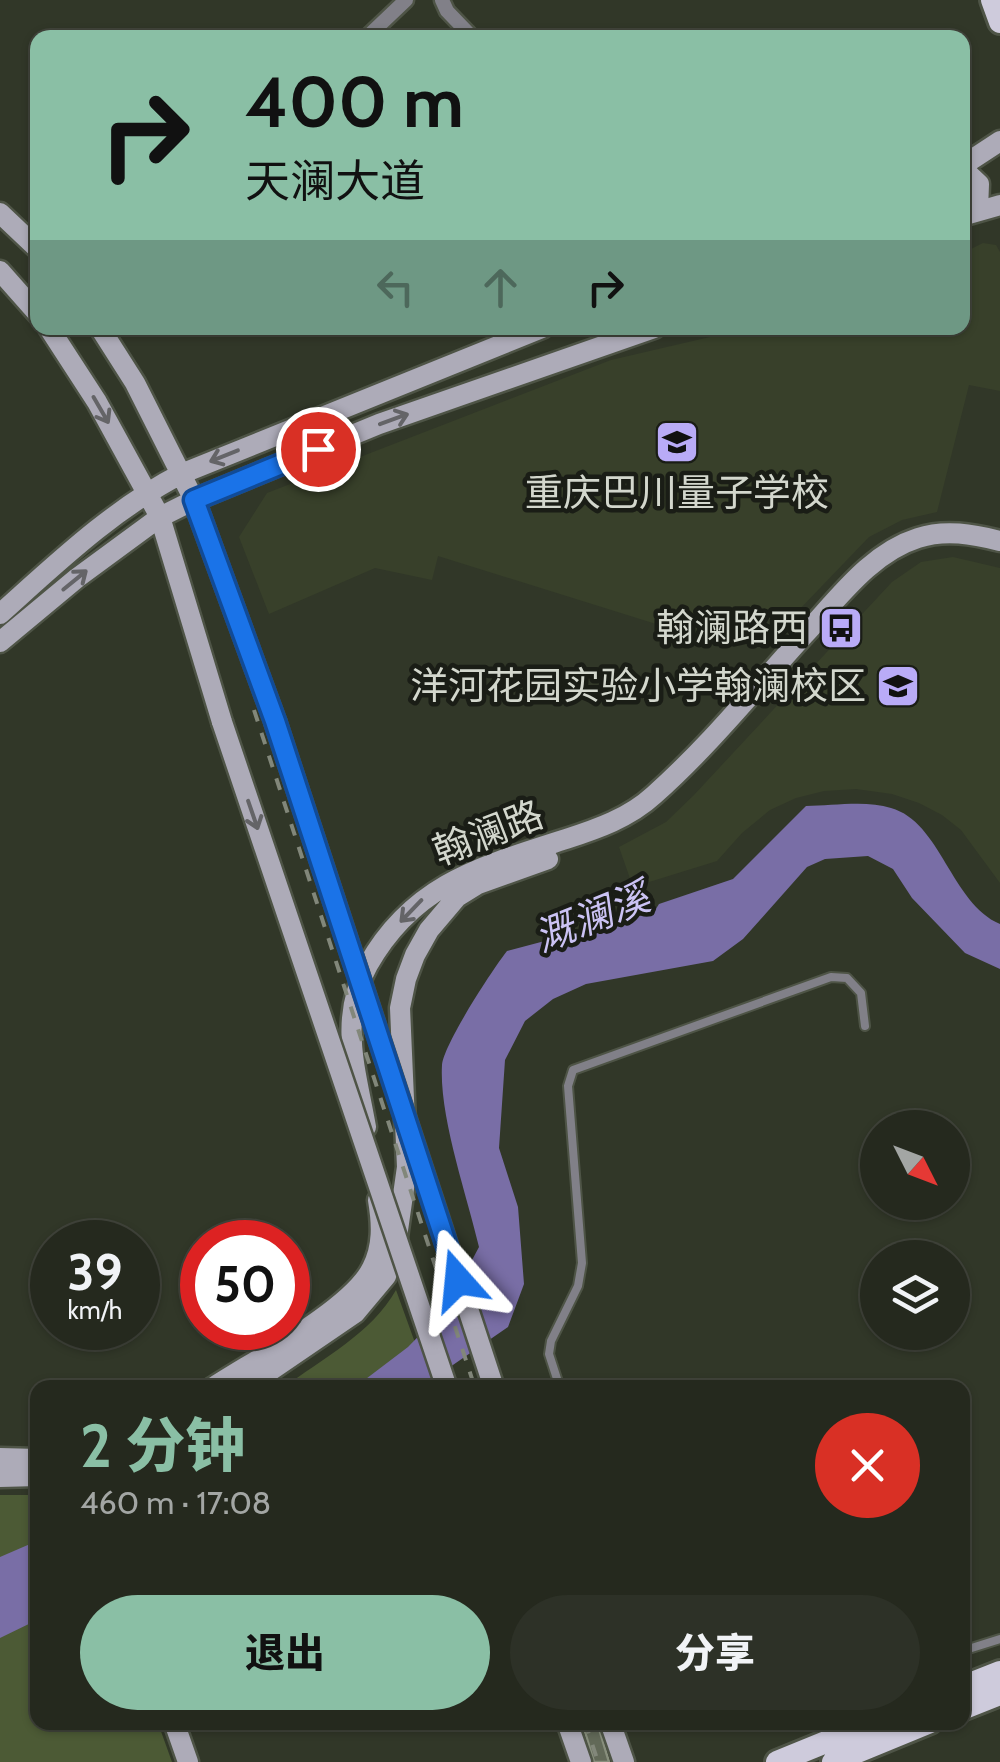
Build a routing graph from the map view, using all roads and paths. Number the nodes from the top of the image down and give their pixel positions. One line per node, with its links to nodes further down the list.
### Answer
1 (406, 0): 5 (street)
2 (442, 0): 6 (street)
3 (992, 0): 4 (main road)
4 (1000, 22)
5 (374, 30)
6 (466, 30)
7 (1000, 140): 8 (street)
8 (970, 161)
9 (970, 175): 12 (street)
10 (1000, 205): 12 (street)
11 (0, 213): 13 (street)
12 (970, 213)
13 (30, 241)
14 (0, 271): 15 (street)
15 (30, 305)
16 (54, 335): 21 (street, one-way to 21)
17 (105, 335): 20 (street)
18 (525, 335): 20 (street, one-way to 20)
19 (634, 335): 22 (street, one-way to 19)
20 (181, 474): 21 (street); 22 (street)
21 (147, 492): 23 (street); 26 (street)
22 (194, 500): 23 (street); 32 (street, bridge)
23 (160, 517): 27 (street, one-way to 23); 31 (street, one-way to 31, bridge)
24 (1000, 541): 29 (street, 翰澜路, one-way to 29)
25 (1000, 554): 30 (street, 翰澜路)
26 (0, 614)
27 (0, 642)
28 (864, 1026): 33 (lane)
29 (224, 1380)
30 (257, 1380)
31 (444, 1380)
32 (491, 1380)
33 (557, 1380)
34 (0, 1458): 35 (street)
35 (30, 1459)
36 (30, 1476): 37 (street)
37 (0, 1477)
38 (1000, 1639): 39 (lane)
39 (970, 1649)
40 (1000, 1672): 41 (main road)
41 (970, 1685)
42 (1000, 1694): 43 (main road)
43 (970, 1706)
44 (177, 1730): 49 (street)
45 (570, 1730): 50 (street)
46 (613, 1730): 51 (street)
47 (855, 1730): 52 (main road)
48 (911, 1730): 53 (main road)
49 (188, 1762)
50 (581, 1762)
51 (624, 1762)
52 (776, 1762)
53 (833, 1762)

